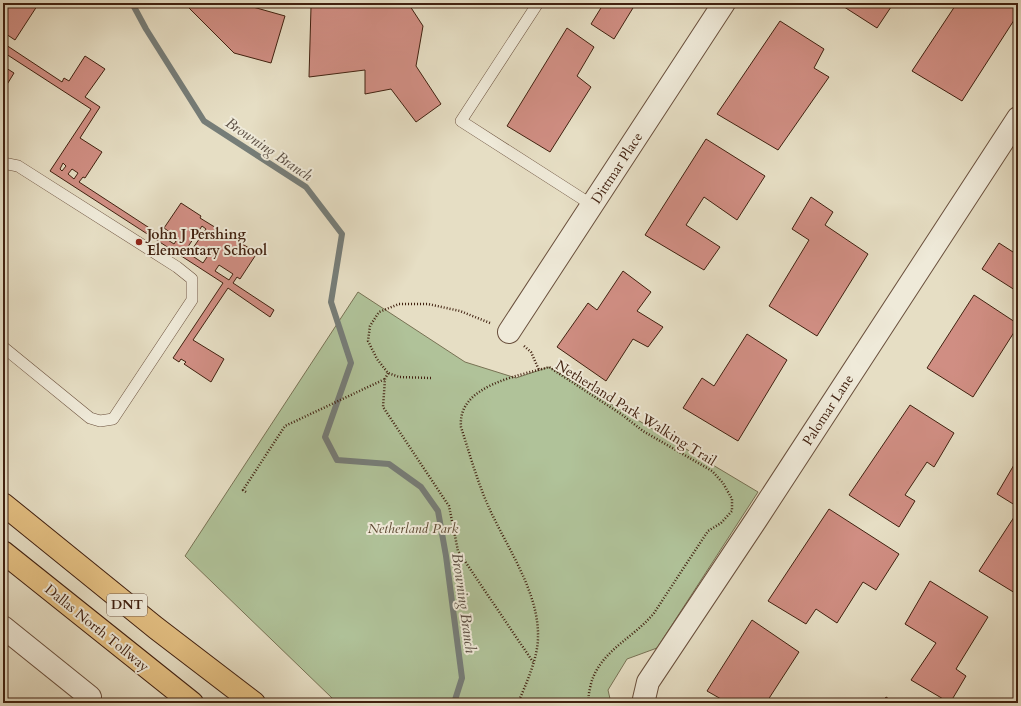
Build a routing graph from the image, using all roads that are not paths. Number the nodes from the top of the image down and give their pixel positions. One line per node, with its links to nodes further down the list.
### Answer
1 (538, 3): 5 (lane)
2 (724, 3): 5 (street, Dittmar Place)
3 (1018, 118): 14 (street, Palomar Lane)
4 (3, 163): 7 (lane)
5 (592, 205): 6 (street, Dittmar Place)
6 (510, 332)
7 (3, 347)
8 (3, 504): 13 (highway, DNT)
9 (3, 552): 12 (highway, Dallas North Tollway / DNT)
10 (3, 627): 11 (street)
11 (91, 701)
12 (192, 703)
13 (254, 703)
14 (644, 703)

